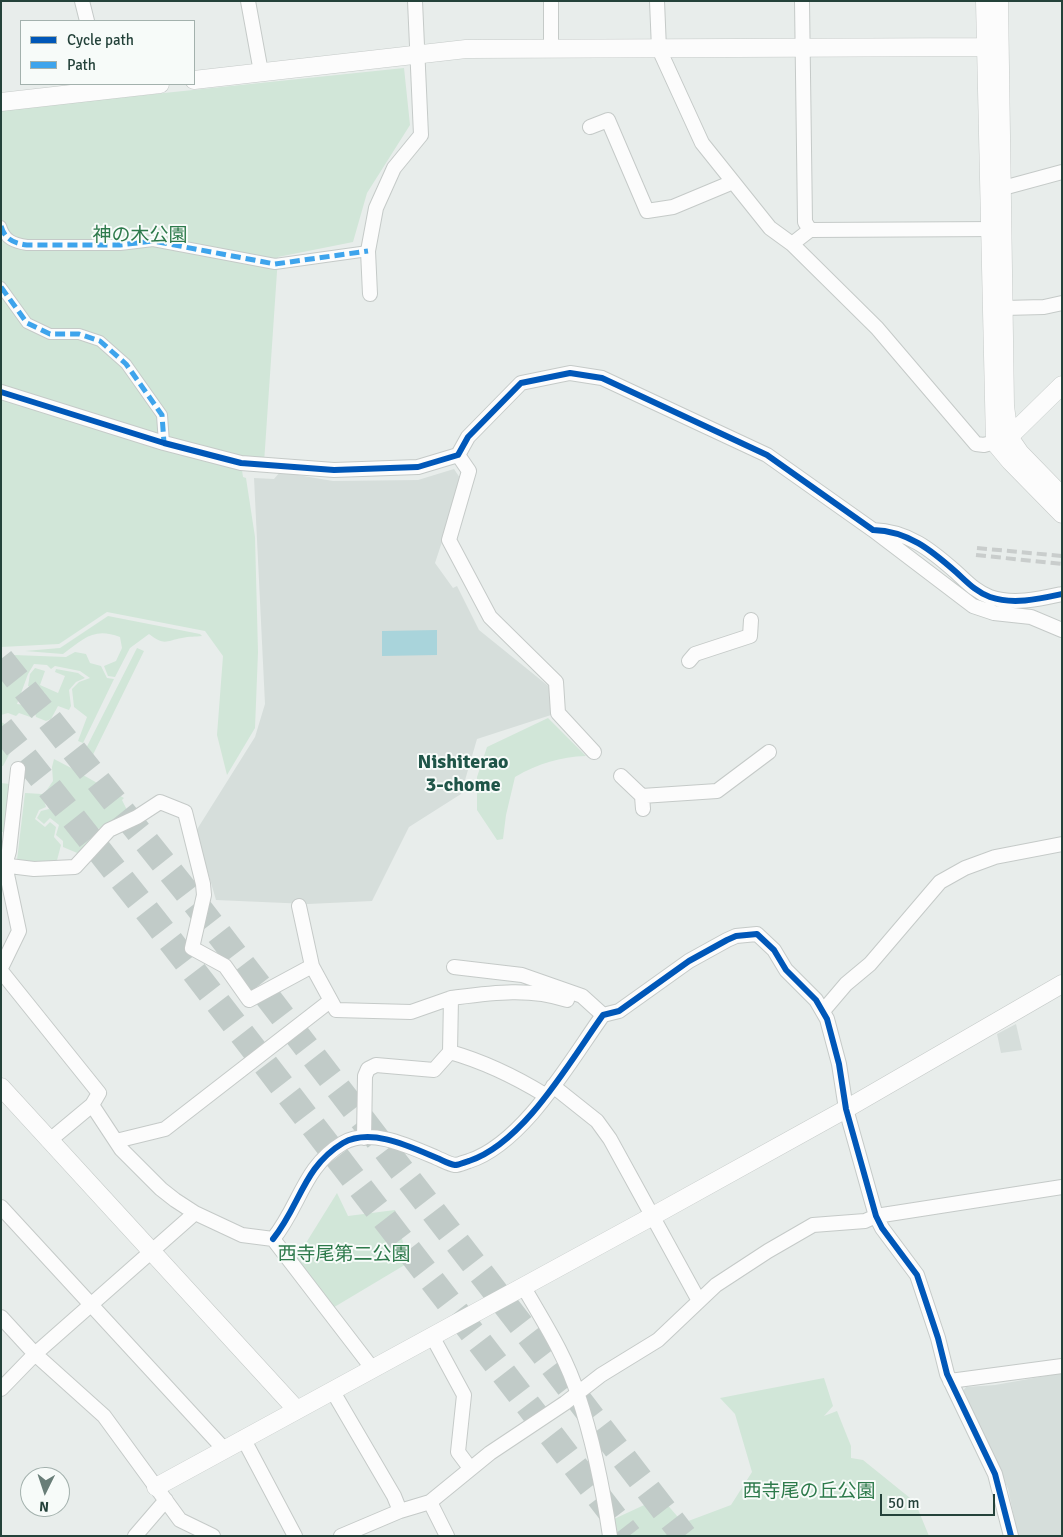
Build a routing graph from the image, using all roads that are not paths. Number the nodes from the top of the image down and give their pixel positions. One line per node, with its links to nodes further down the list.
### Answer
1 (82, 1): 9 (street)
2 (248, 1): 15 (street)
3 (414, 1): 14 (street)
4 (551, 1): 12 (street)
5 (657, 1): 13 (street)
6 (802, 1): 11 (street)
7 (985, 1): 10 (street)
8 (999, 1): 10 (street)
9 (88, 20)
10 (992, 47): 11 (street); 23 (street); 25 (street)
11 (802, 48): 13 (street); 26 (street)
12 (551, 49): 13 (street); 14 (street)
13 (659, 49): 22 (street)
14 (417, 54): 15 (street); 28 (street)
15 (261, 72): 16 (street)
16 (195, 80)
17 (142, 85): 18 (street)
18 (107, 87): 19 (street)
19 (1, 102)
20 (590, 127): 22 (street)
21 (1062, 172): 23 (street)
22 (733, 182): 27 (street)
23 (1003, 188): 25 (street)
24 (1, 226): 28 (street)
25 (996, 229): 26 (street); 32 (street); 35 (street)
26 (810, 230): 27 (street)
27 (792, 244): 35 (street)
28 (368, 251): 30 (street)
29 (1, 286): 36 (street)
30 (370, 294)
31 (1062, 302): 32 (street)
32 (1004, 308): 35 (street)
33 (1062, 385): 35 (street)
34 (1, 392): 36 (street)
35 (1002, 440): 38 (street); 39 (street)
36 (164, 442): 37 (street)
37 (458, 455): 40 (street); 45 (street)
38 (1062, 496)
39 (1062, 514)
40 (872, 530): 41 (street); 43 (street)
41 (1062, 594)
42 (751, 620): 44 (street)
43 (1062, 630)
44 (689, 661)
45 (594, 752)
46 (769, 752): 48 (street)
47 (18, 769): 50 (street)
48 (621, 776)
49 (1062, 844): 58 (street)
50 (3, 865): 52 (street); 54 (street)
51 (299, 906): 52 (street)
52 (312, 966): 57 (street)
53 (454, 967): 59 (street)
54 (1, 970): 63 (street)
55 (1062, 984): 64 (street)
56 (451, 998): 57 (street); 59 (street); 60 (street)
57 (330, 1001): 67 (street)
58 (823, 1011): 59 (street); 64 (street)
59 (602, 1017): 62 (street)
60 (450, 1052): 62 (street); 65 (street)
61 (1, 1087): 66 (street)
62 (549, 1091): 65 (street); 72 (street)
63 (92, 1105): 66 (street); 67 (street)
64 (846, 1109): 71 (street); 72 (street)
65 (364, 1138): 73 (street)
66 (50, 1140): 74 (street)
67 (116, 1141): 70 (street)
68 (1062, 1187): 71 (street)
69 (1, 1207): 77 (street)
70 (195, 1213): 73 (street); 74 (street)
71 (876, 1216): 76 (street); 83 (street)
72 (651, 1217): 75 (street); 76 (street)
73 (273, 1239): 82 (street)
74 (151, 1251): 77 (street); 87 (street)
75 (523, 1286): 79 (street); 86 (street)
76 (699, 1301): 86 (street)
77 (91, 1304): 80 (street); 89 (street)
78 (1, 1317): 80 (street)
79 (432, 1336): 82 (street); 90 (street)
80 (35, 1354): 84 (street); 91 (street)
81 (1062, 1366): 83 (street)
82 (372, 1368): 85 (street)
83 (950, 1381): 100 (street)
84 (1, 1389)
85 (332, 1390): 87 (street); 93 (street)
86 (578, 1393): 90 (street); 99 (street)
87 (296, 1409): 88 (street)
88 (244, 1438): 89 (street); 96 (street)
89 (224, 1449): 91 (street)
90 (470, 1468): 92 (street)
91 (161, 1494): 94 (street); 95 (street)
92 (430, 1502): 93 (street); 98 (street)
93 (400, 1512): 97 (street)
94 (135, 1536)
95 (213, 1536)
96 (295, 1536)
97 (341, 1536)
98 (447, 1536)
99 (610, 1536)
100 (1011, 1536)

